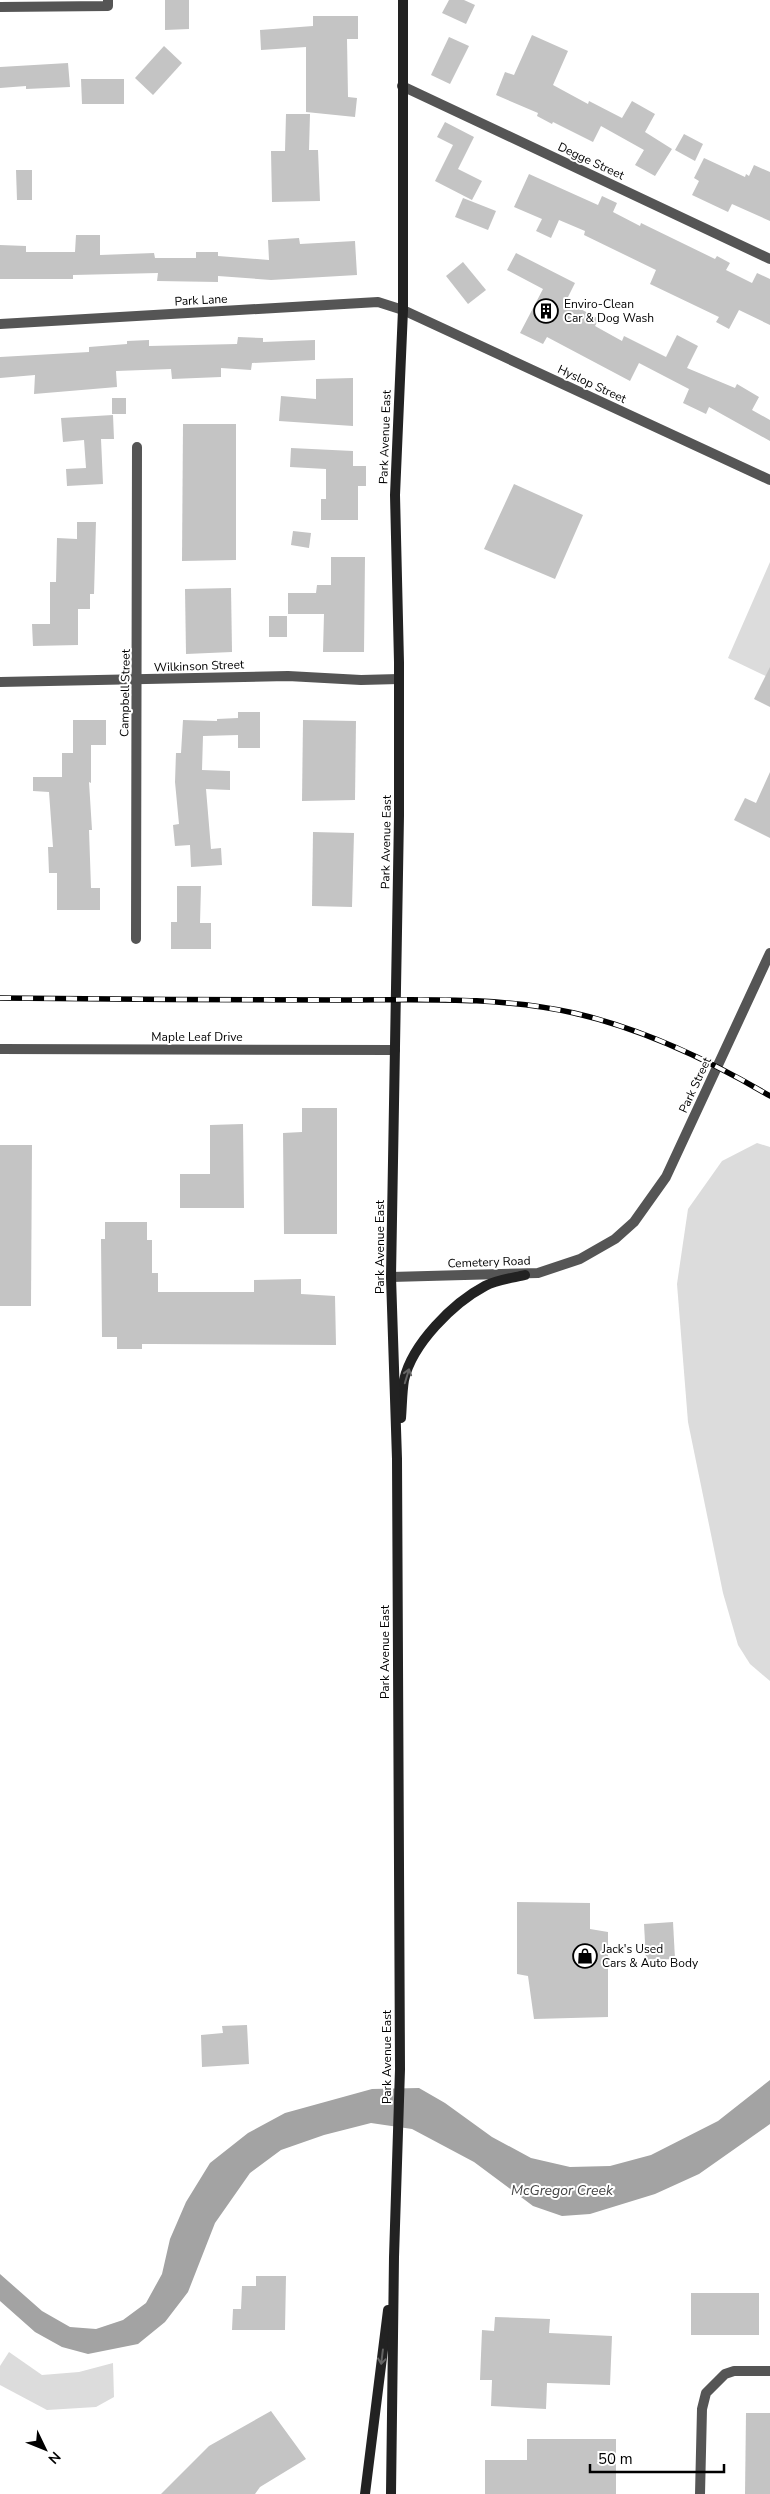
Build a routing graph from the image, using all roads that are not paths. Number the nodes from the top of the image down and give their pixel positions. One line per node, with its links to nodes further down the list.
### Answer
1 (108, 0): 3 (street)
2 (403, 0): 4 (main road, Park Avenue East)
3 (0, 7)
4 (402, 86): 5 (street, Degge Street); 6 (main road, Park Avenue East)
5 (770, 259)
6 (403, 310): 7 (street, Park Lane); 9 (street, Hyslop Street); 10 (main road, Park Avenue East)
7 (0, 324)
8 (137, 447): 11 (street, Campbell Street)
9 (770, 480)
10 (399, 679): 11 (street, Wilkinson Street); 16 (main road, Park Avenue East)
11 (138, 681): 12 (street, Wilkinson Street); 13 (street, Campbell Street)
12 (0, 682)
13 (136, 939)
14 (770, 953): 17 (street, Park Street)
15 (0, 1049): 16 (street, Maple Leaf Drive)
16 (394, 1050): 19 (main road, Park Avenue East)
17 (634, 1222): 18 (street, Cemetery Road)
18 (525, 1275): 19 (street, Cemetery Road); 20 (main road, one-way to 18)
19 (391, 1277): 20 (main road, Park Avenue East)
20 (396, 1459): 21 (main road, Park Avenue East)
21 (394, 2257): 23 (main road, one-way to 23); 24 (main road, Park Avenue East)
22 (770, 2371): 25 (street)
23 (365, 2494)
24 (391, 2494)
25 (700, 2494)

